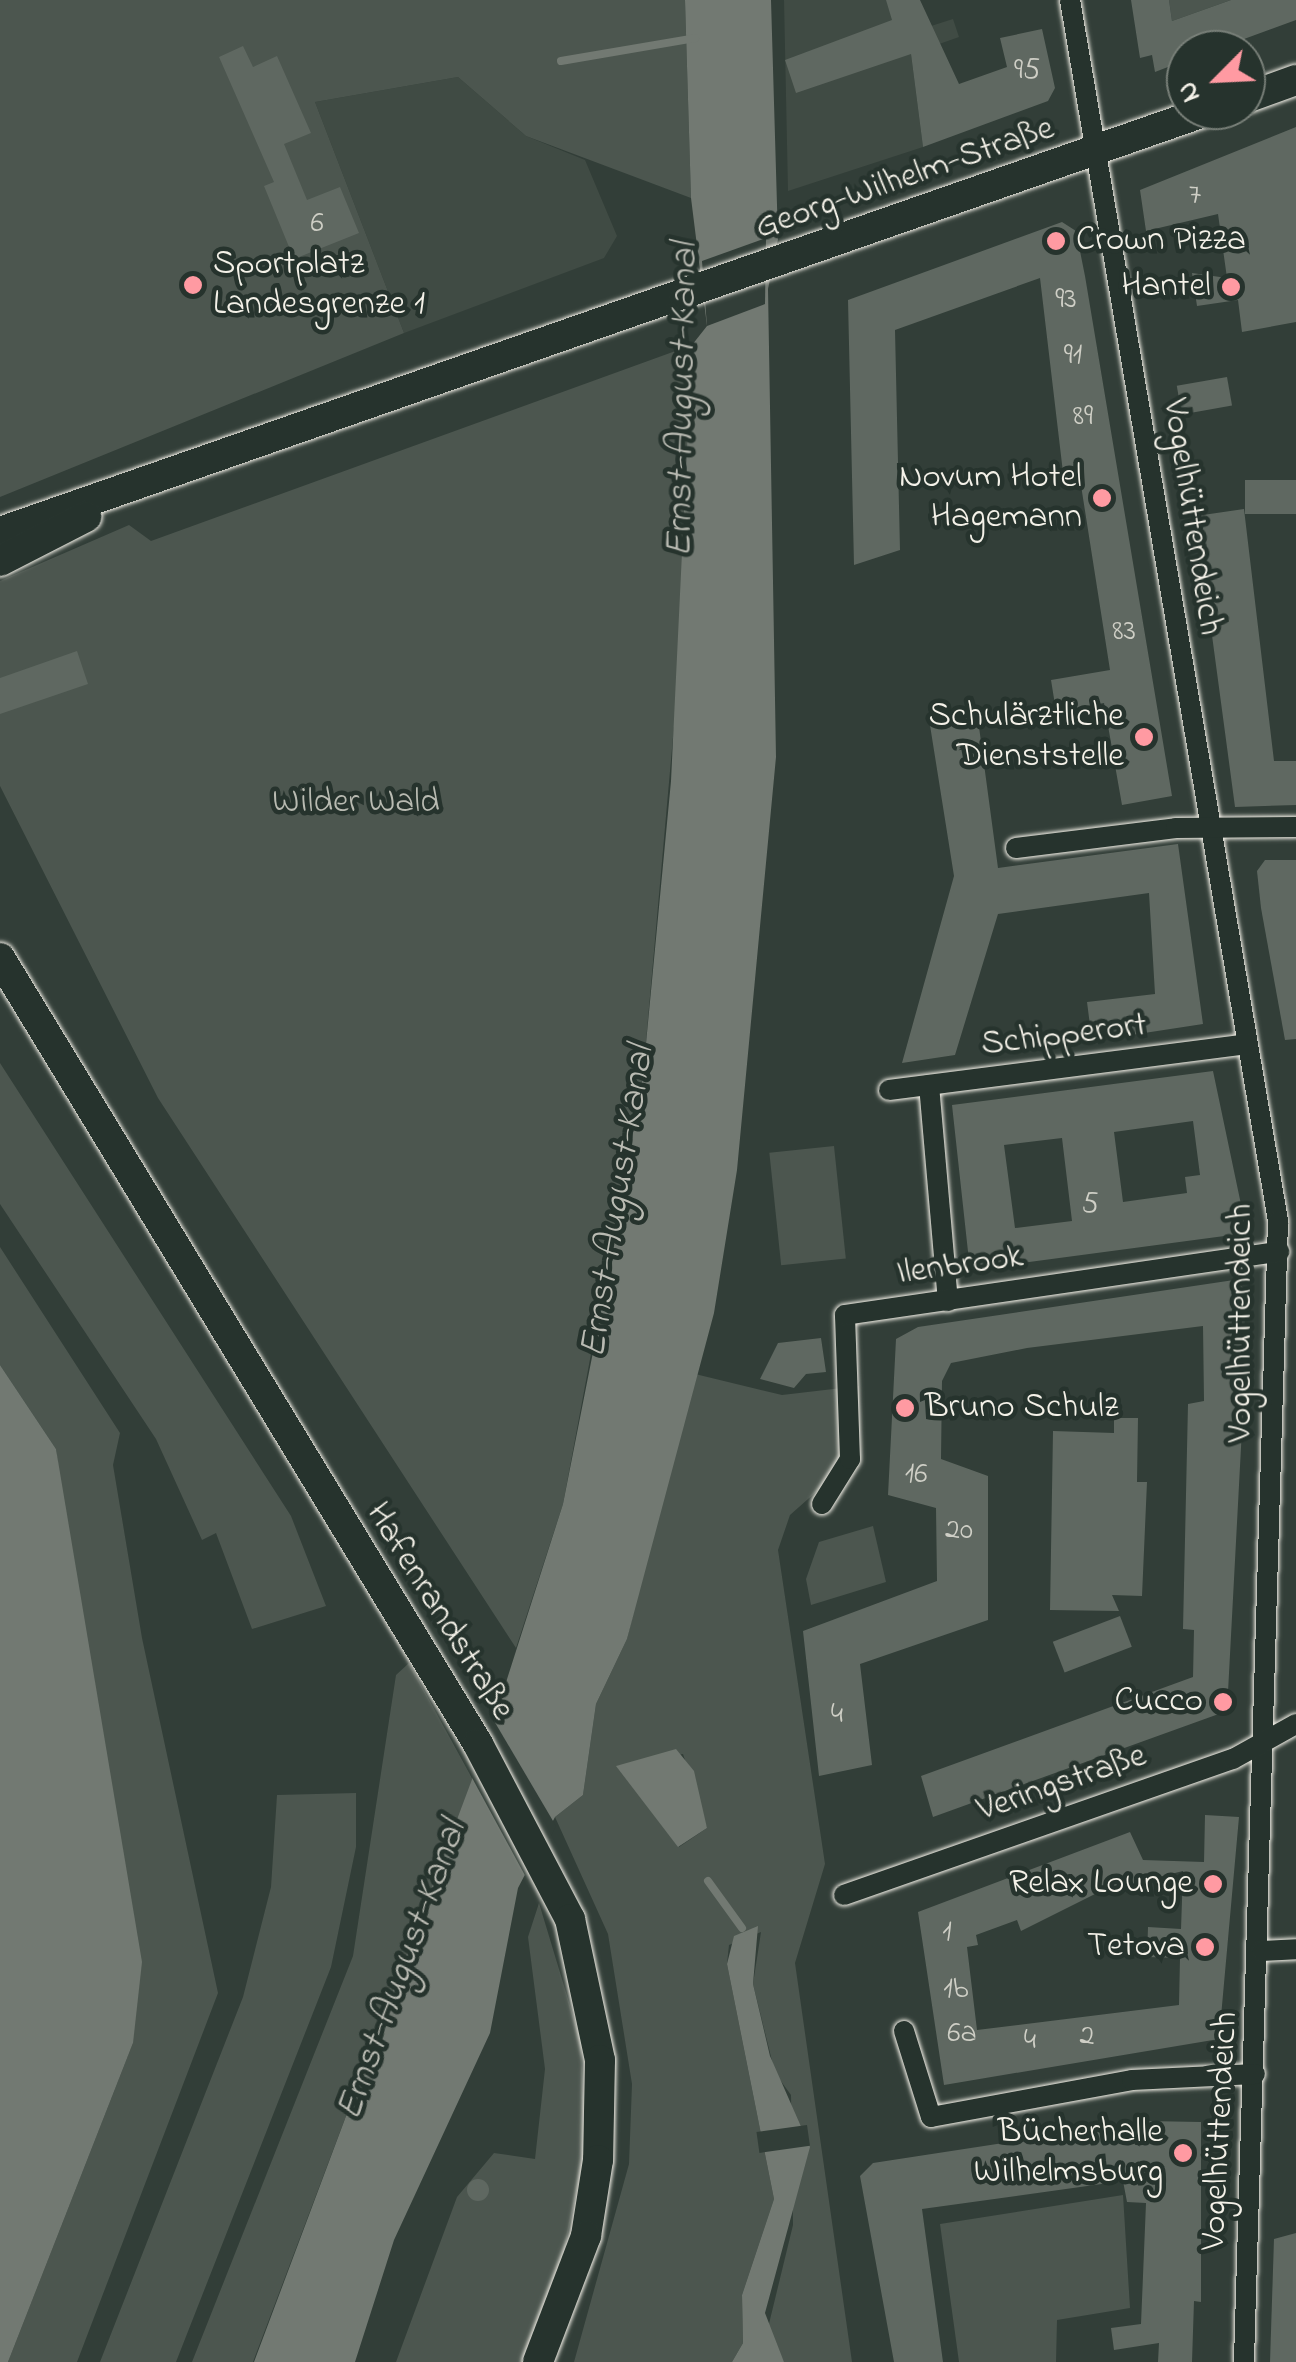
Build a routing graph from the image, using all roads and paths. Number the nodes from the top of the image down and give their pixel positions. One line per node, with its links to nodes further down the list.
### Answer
1 (1070, 0): 5 (street, Vogelhüttendeich)
2 (1296, 80): 3 (main road)
3 (1266, 91)
4 (1166, 126): 5 (main road, Georg-Wilhelm-Straße)
5 (1098, 151): 6 (main road, Georg-Wilhelm-Straße); 10 (street, Vogelhüttendeich)
6 (115, 498): 7 (main road, Georg-Wilhelm-Straße); 8 (main road, Georg-Wilhelm-Straße)
7 (0, 532)
8 (0, 560)
9 (1296, 827): 10 (street)
10 (1210, 829): 11 (street); 13 (street, Vogelhüttendeich)
11 (1016, 848)
12 (0, 958): 26 (main road, Hafenrandstraße)
13 (1247, 1044): 14 (street, Schipperort); 16 (street, Vogelhüttendeich)
14 (928, 1085): 15 (street, Schipperort); 17 (street)
15 (889, 1090)
16 (1279, 1252): 17 (street, Ilenbrook); 20 (street, Vogelhüttendeich)
17 (948, 1302): 18 (street, Ilenbrook)
18 (822, 1504)
19 (1296, 1724): 20 (street, Veringstraße)
20 (1266, 1734): 21 (street, Veringstraße); 23 (street, Vogelhüttendeich)
21 (844, 1895)
22 (1296, 1948): 23 (street)
23 (1262, 1951): 25 (street, Vogelhüttendeich)
24 (904, 2030): 25 (street)
25 (1254, 2074): 27 (street, Vogelhüttendeich)
26 (538, 2362)
27 (1244, 2362)

